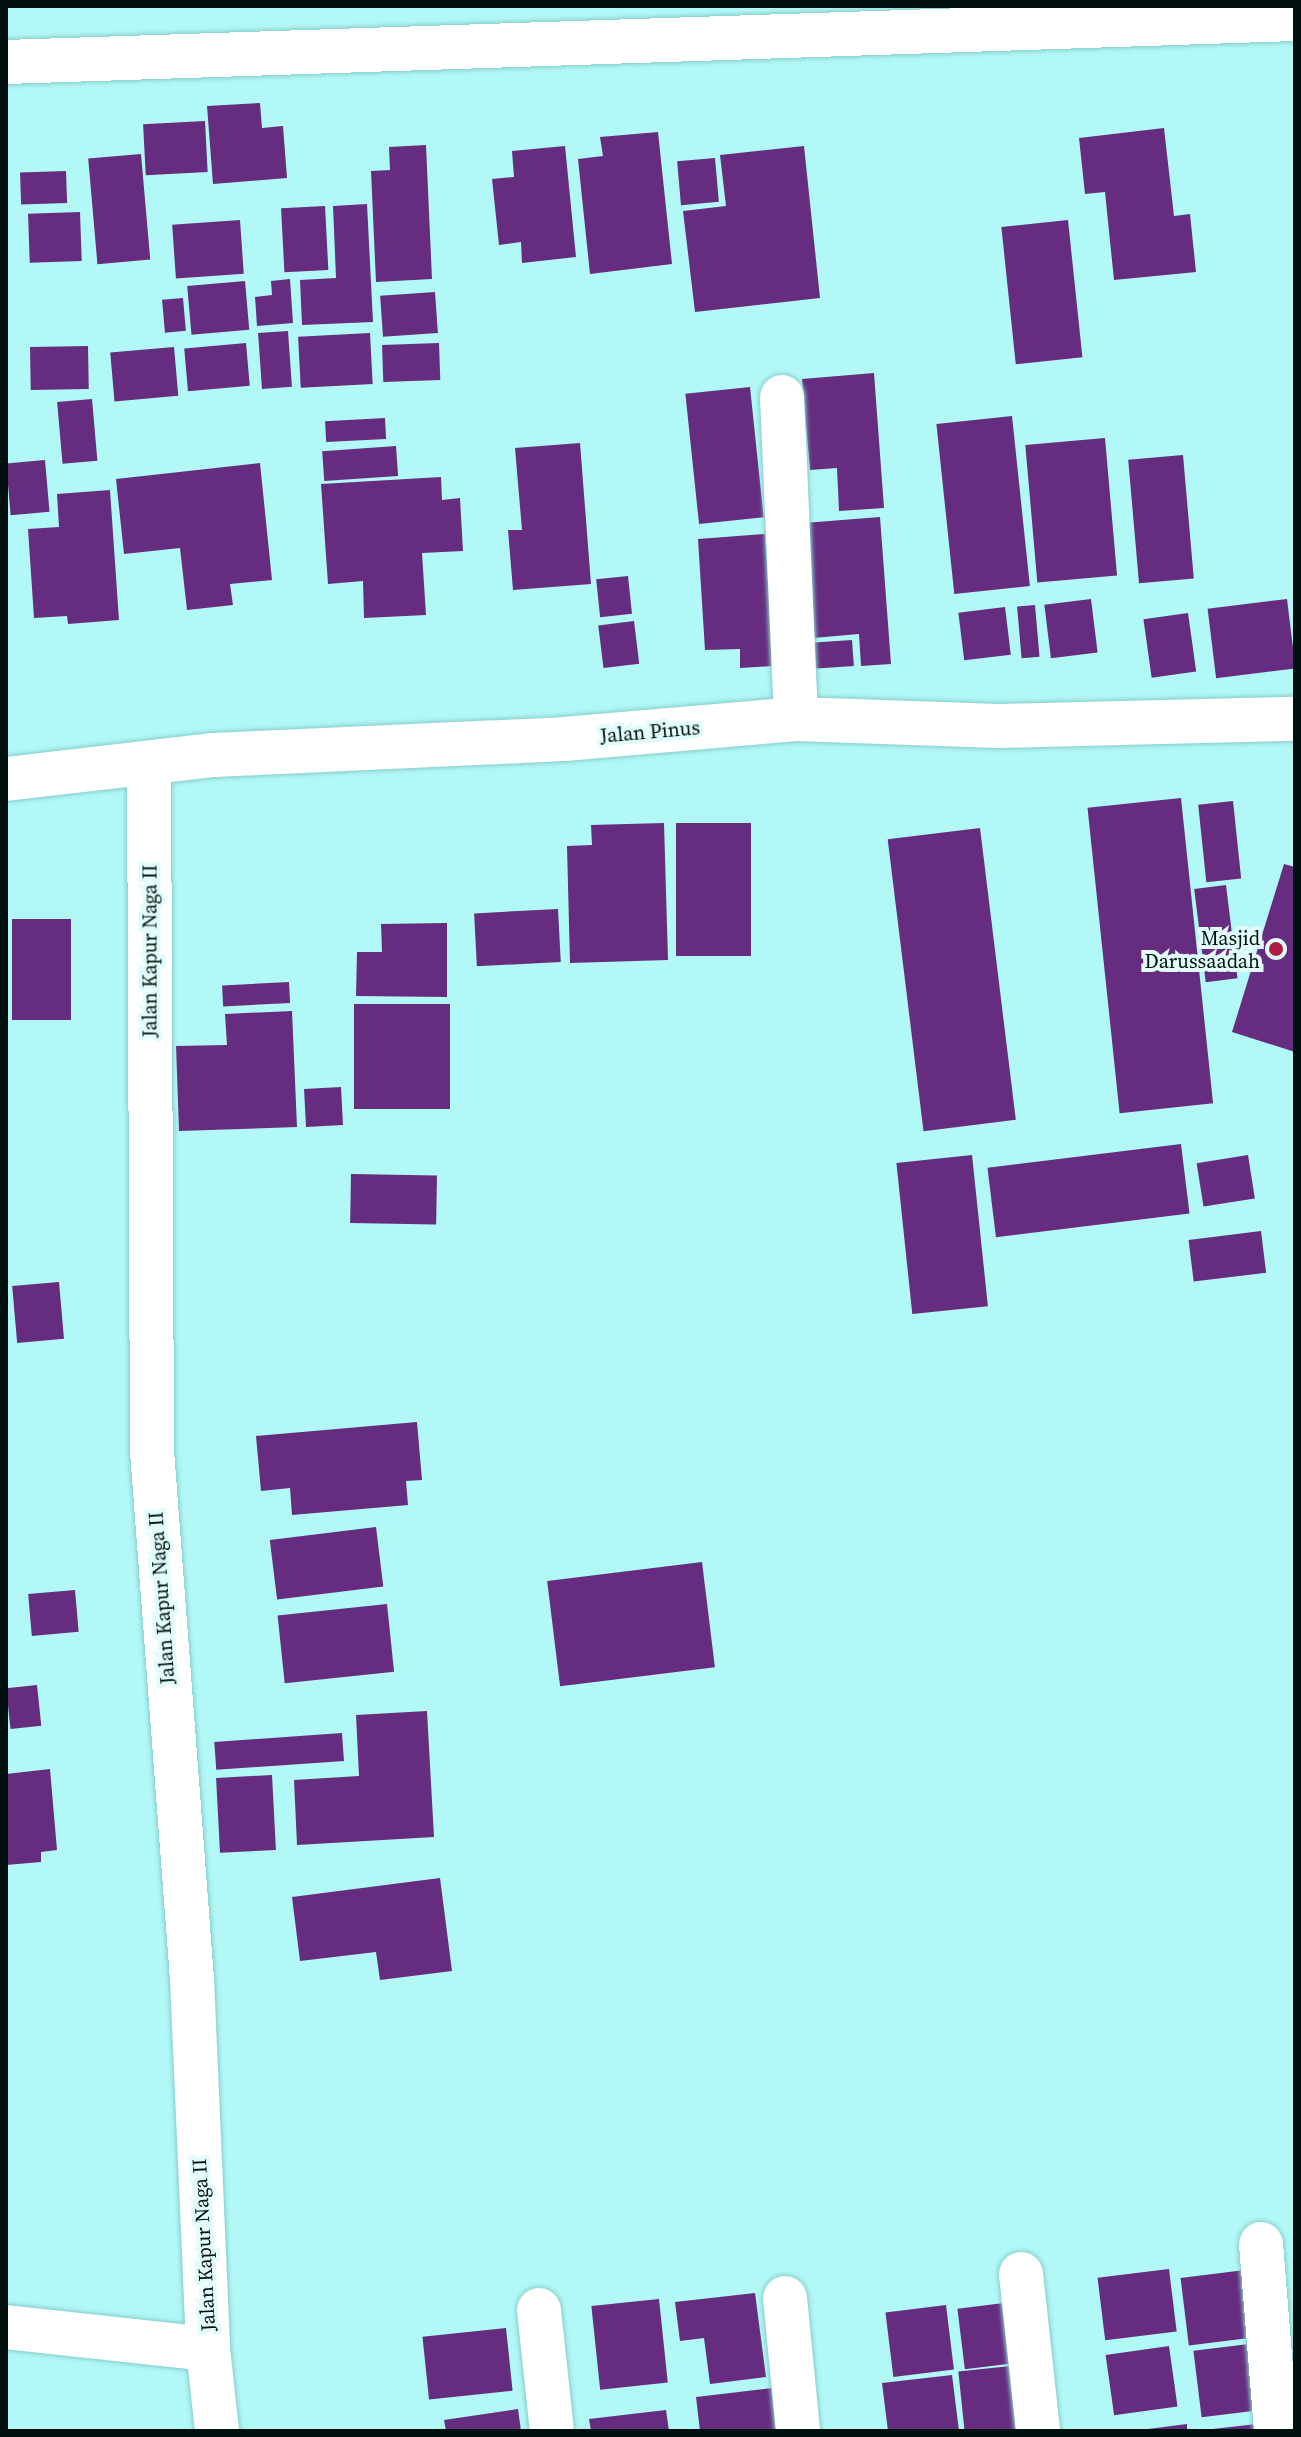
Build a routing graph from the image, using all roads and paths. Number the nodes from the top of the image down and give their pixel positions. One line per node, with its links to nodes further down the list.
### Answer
1 (976, 17): 2 (street); 3 (street)
2 (1295, 19)
3 (738, 22): 4 (street)
4 (6, 62)
5 (782, 397): 6 (street)
6 (796, 719): 7 (street, Jalan Pinus); 8 (street, Jalan Pinus)
7 (1295, 719)
8 (149, 764): 9 (street, Jalan Pinus); 15 (street, Jalan Kapur Naga II)
9 (6, 779)
10 (1261, 2244): 20 (street)
11 (1021, 2274): 19 (street)
12 (785, 2298): 18 (street)
13 (539, 2310): 17 (street)
14 (6, 2327): 15 (street)
15 (208, 2349): 16 (street, Jalan Kapur Naga II)
16 (217, 2431)
17 (552, 2431)
18 (798, 2431)
19 (1038, 2431)
20 (1276, 2431)

